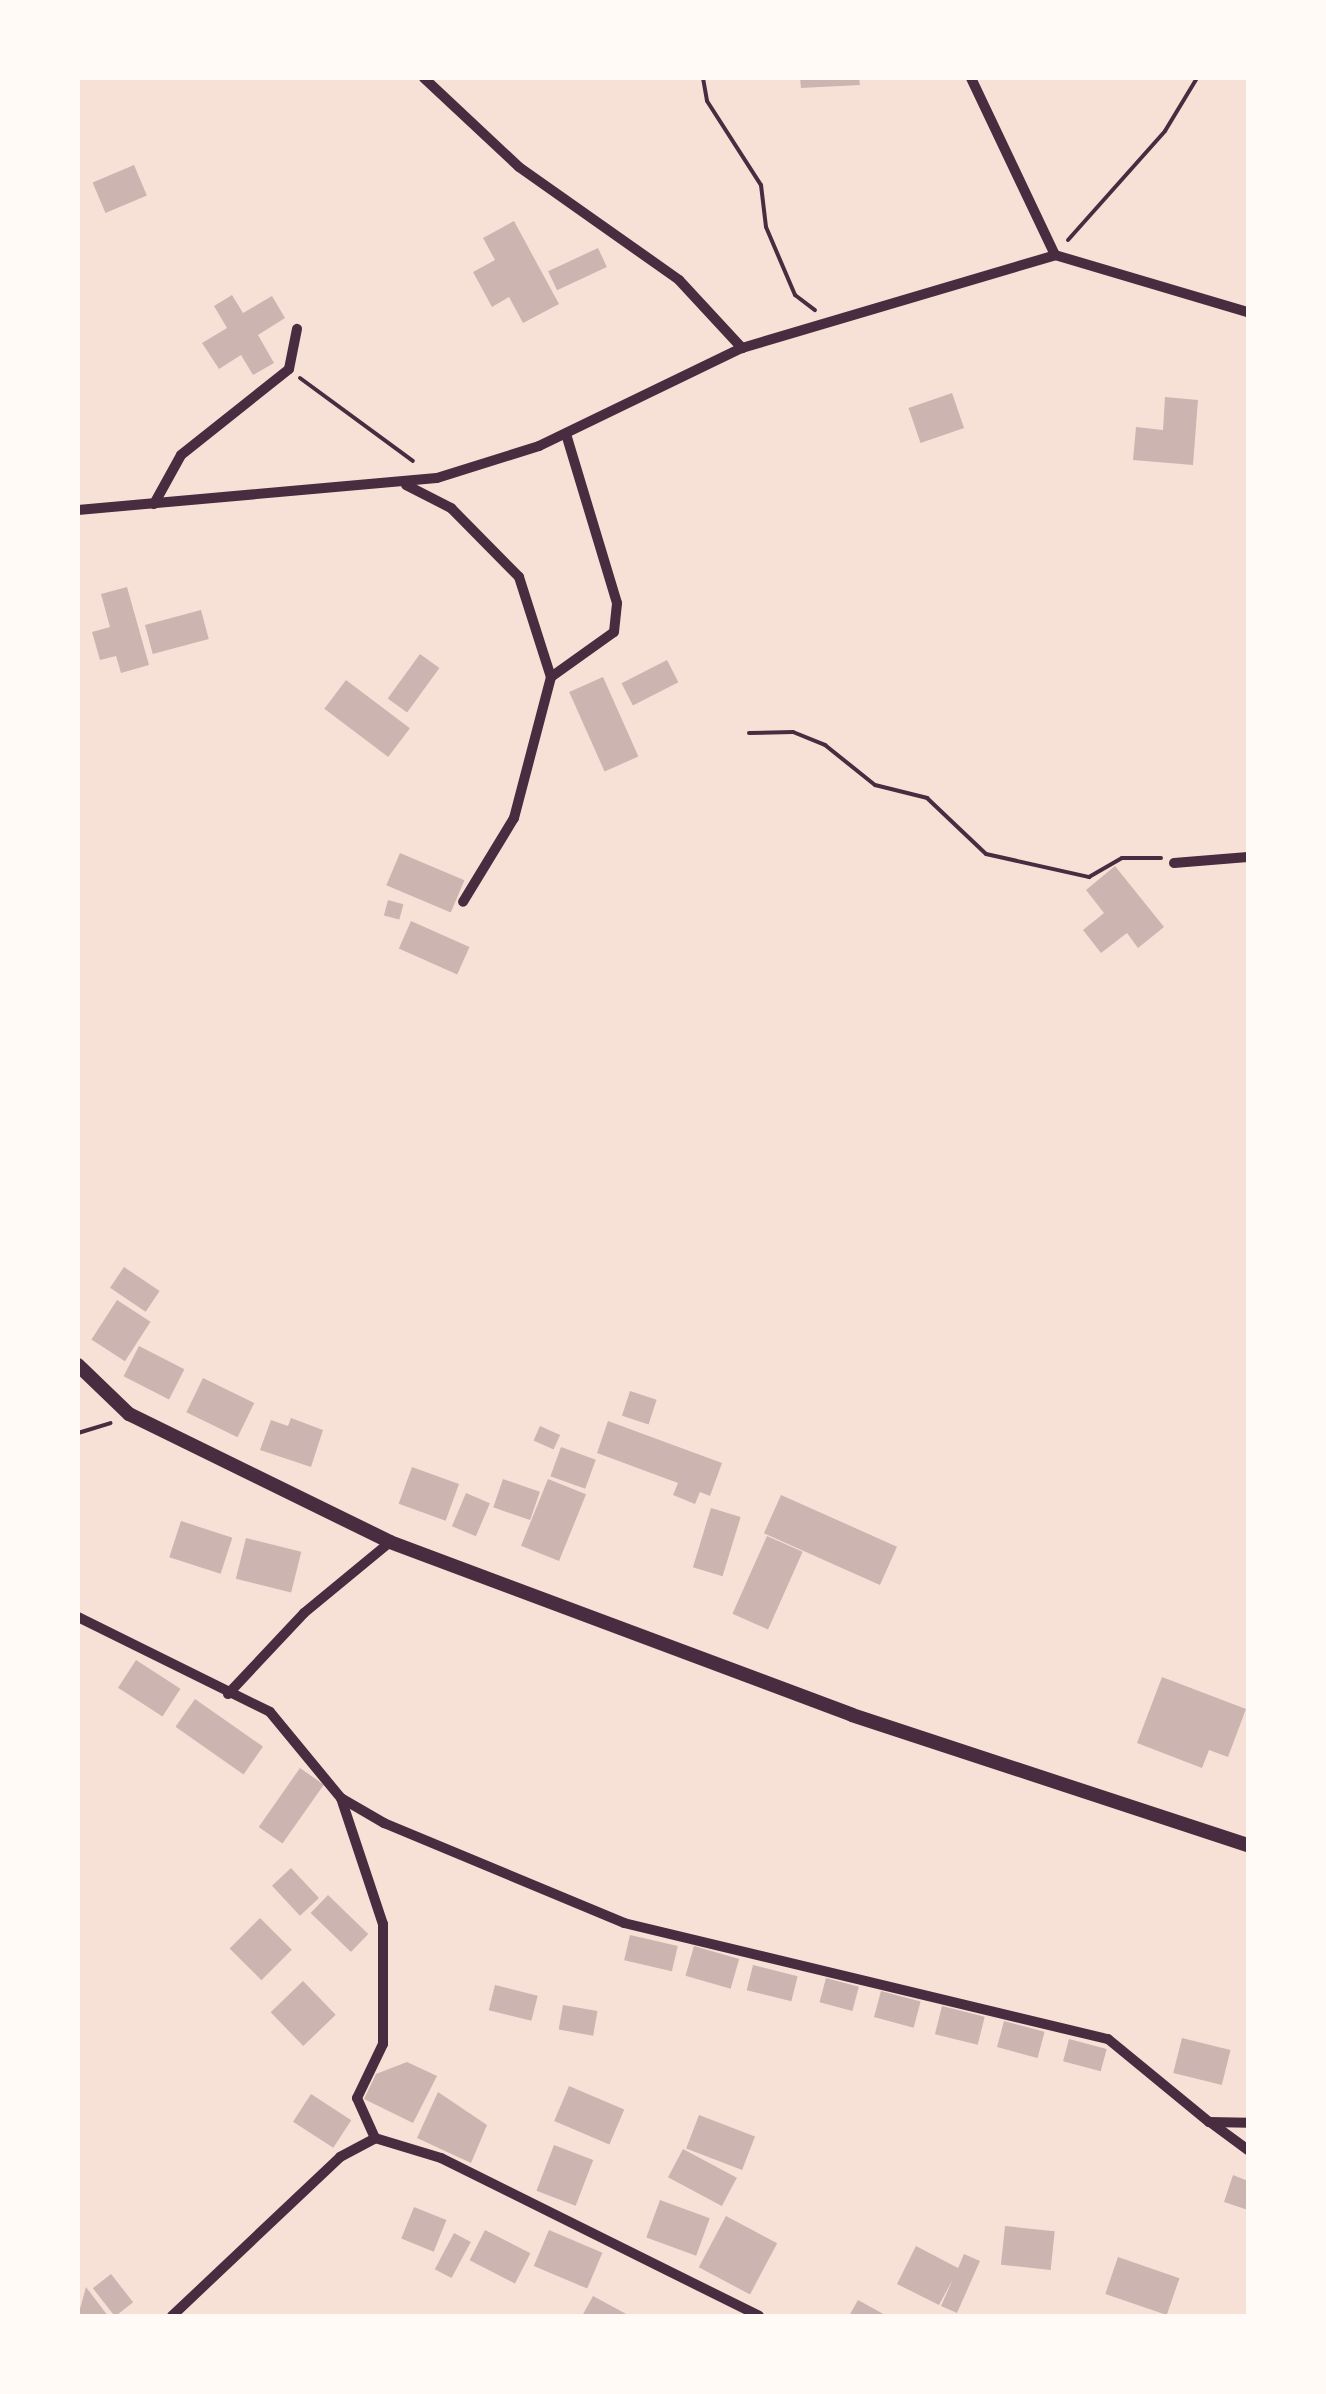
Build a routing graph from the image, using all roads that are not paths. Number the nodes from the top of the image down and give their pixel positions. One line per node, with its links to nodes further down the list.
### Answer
1 (424, 78): 6 (street)
2 (971, 78): 3 (street)
3 (1055, 255): 4 (street); 6 (street)
4 (1248, 312)
5 (297, 329): 9 (street)
6 (742, 348): 7 (street)
7 (566, 434): 8 (street); 11 (street)
8 (405, 485): 9 (street); 11 (street)
9 (154, 504): 10 (street)
10 (78, 510)
11 (550, 677): 14 (street)
12 (1248, 856): 13 (street)
13 (1174, 863)
14 (463, 902)
15 (78, 1365): 16 (street)
16 (390, 1542): 18 (street); 20 (street)
17 (78, 1618): 18 (street)
18 (228, 1694): 19 (street)
19 (341, 1798): 21 (street); 23 (street)
20 (1248, 1845)
21 (1209, 2122): 22 (street); 24 (street)
22 (1248, 2123)
23 (375, 2138): 25 (street); 26 (street)
24 (1248, 2150)
25 (172, 2316)
26 (760, 2316)

